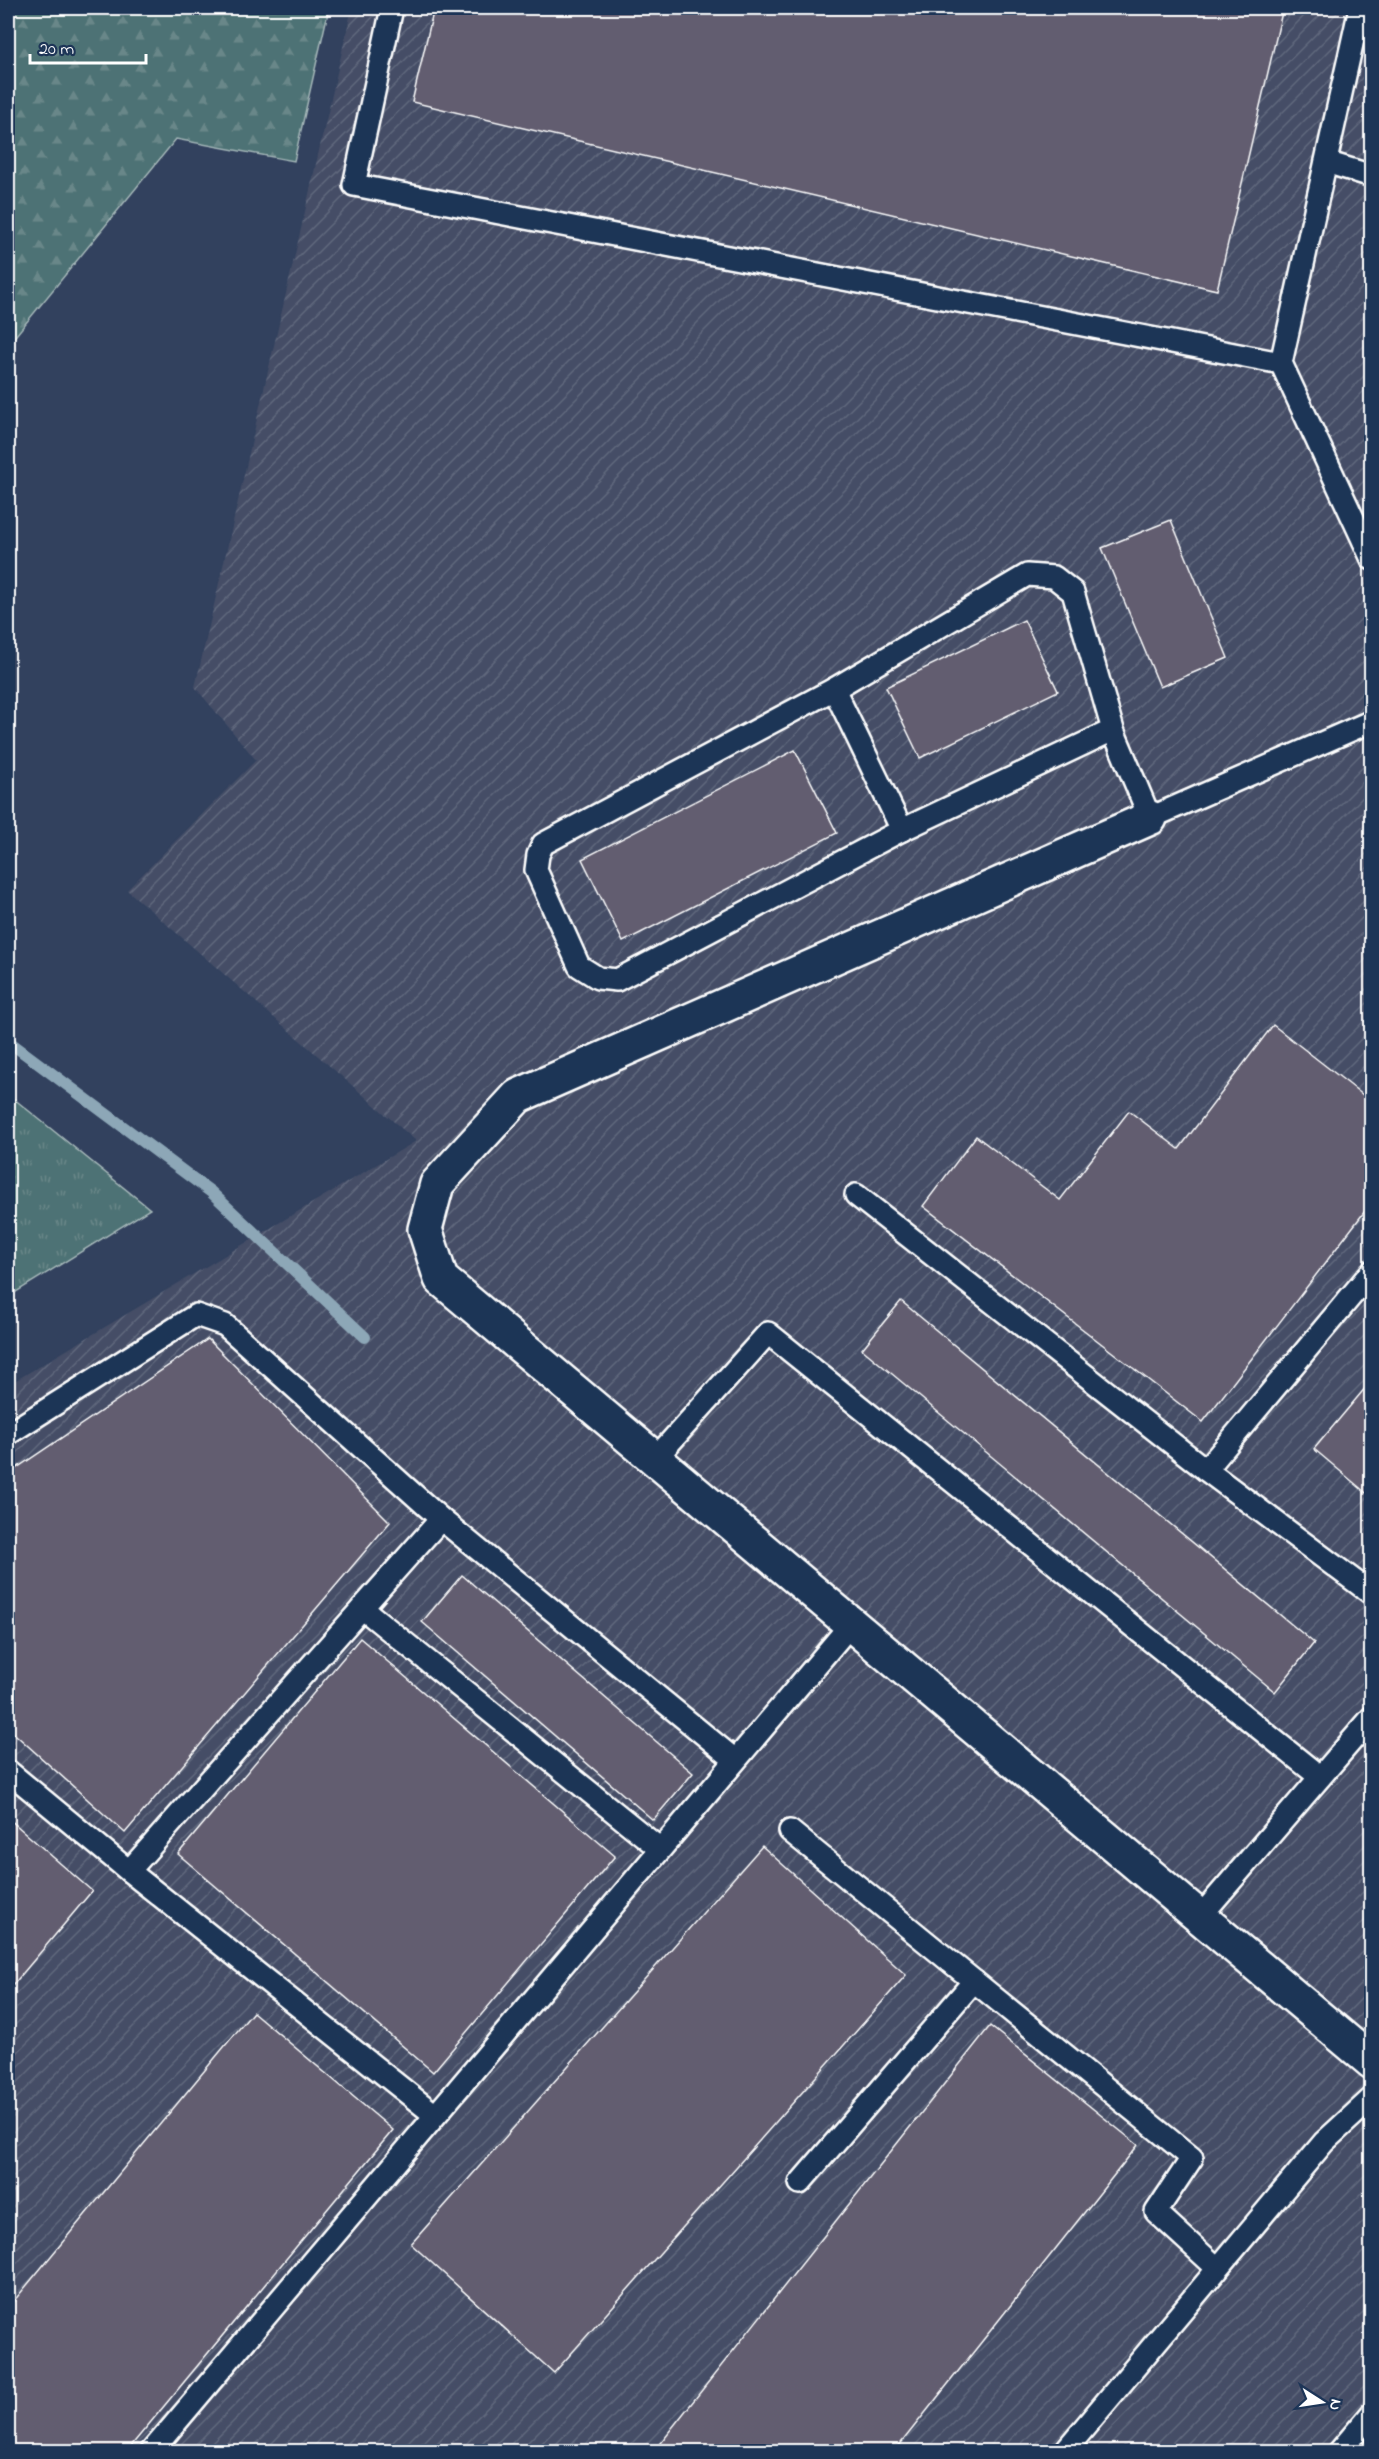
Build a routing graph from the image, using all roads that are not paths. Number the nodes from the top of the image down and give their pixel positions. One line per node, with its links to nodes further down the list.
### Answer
1 (392, 8): 5 (lane)
2 (1360, 8): 3 (lane)
3 (1326, 162): 4 (lane); 5 (lane)
4 (1371, 176)
5 (1281, 363): 6 (lane)
6 (1371, 559)
7 (834, 689): 9 (lane); 11 (lane); 11 (lane)
8 (1371, 721): 10 (lane)
9 (1113, 730): 10 (lane); 11 (lane)
10 (1150, 818): 15 (street)
11 (902, 830)
12 (856, 1196): 16 (lane)
13 (1371, 1271): 16 (lane)
14 (8, 1434): 17 (lane)
15 (655, 1459): 20 (street); 24 (lane)
16 (1206, 1470): 18 (lane)
17 (441, 1519): 19 (lane); 22 (lane)
18 (1371, 1594)
19 (362, 1608): 26 (lane); 27 (lane)
20 (851, 1624): 22 (lane); 28 (street)
21 (1371, 1717): 24 (lane)
22 (735, 1760): 26 (lane)
23 (8, 1771): 27 (lane)
24 (1320, 1777): 28 (lane)
25 (790, 1831): 29 (lane)
26 (660, 1849): 32 (lane)
27 (129, 1871): 32 (lane)
28 (1199, 1918): 30 (street)
29 (974, 1981): 33 (lane); 34 (lane)
30 (1371, 2062)
31 (1371, 2098): 34 (lane)
32 (435, 2115): 36 (lane)
33 (800, 2183)
34 (1217, 2268): 37 (lane)
35 (1371, 2414): 38 (lane)
36 (151, 2451)
37 (1064, 2451)
38 (1339, 2451)

